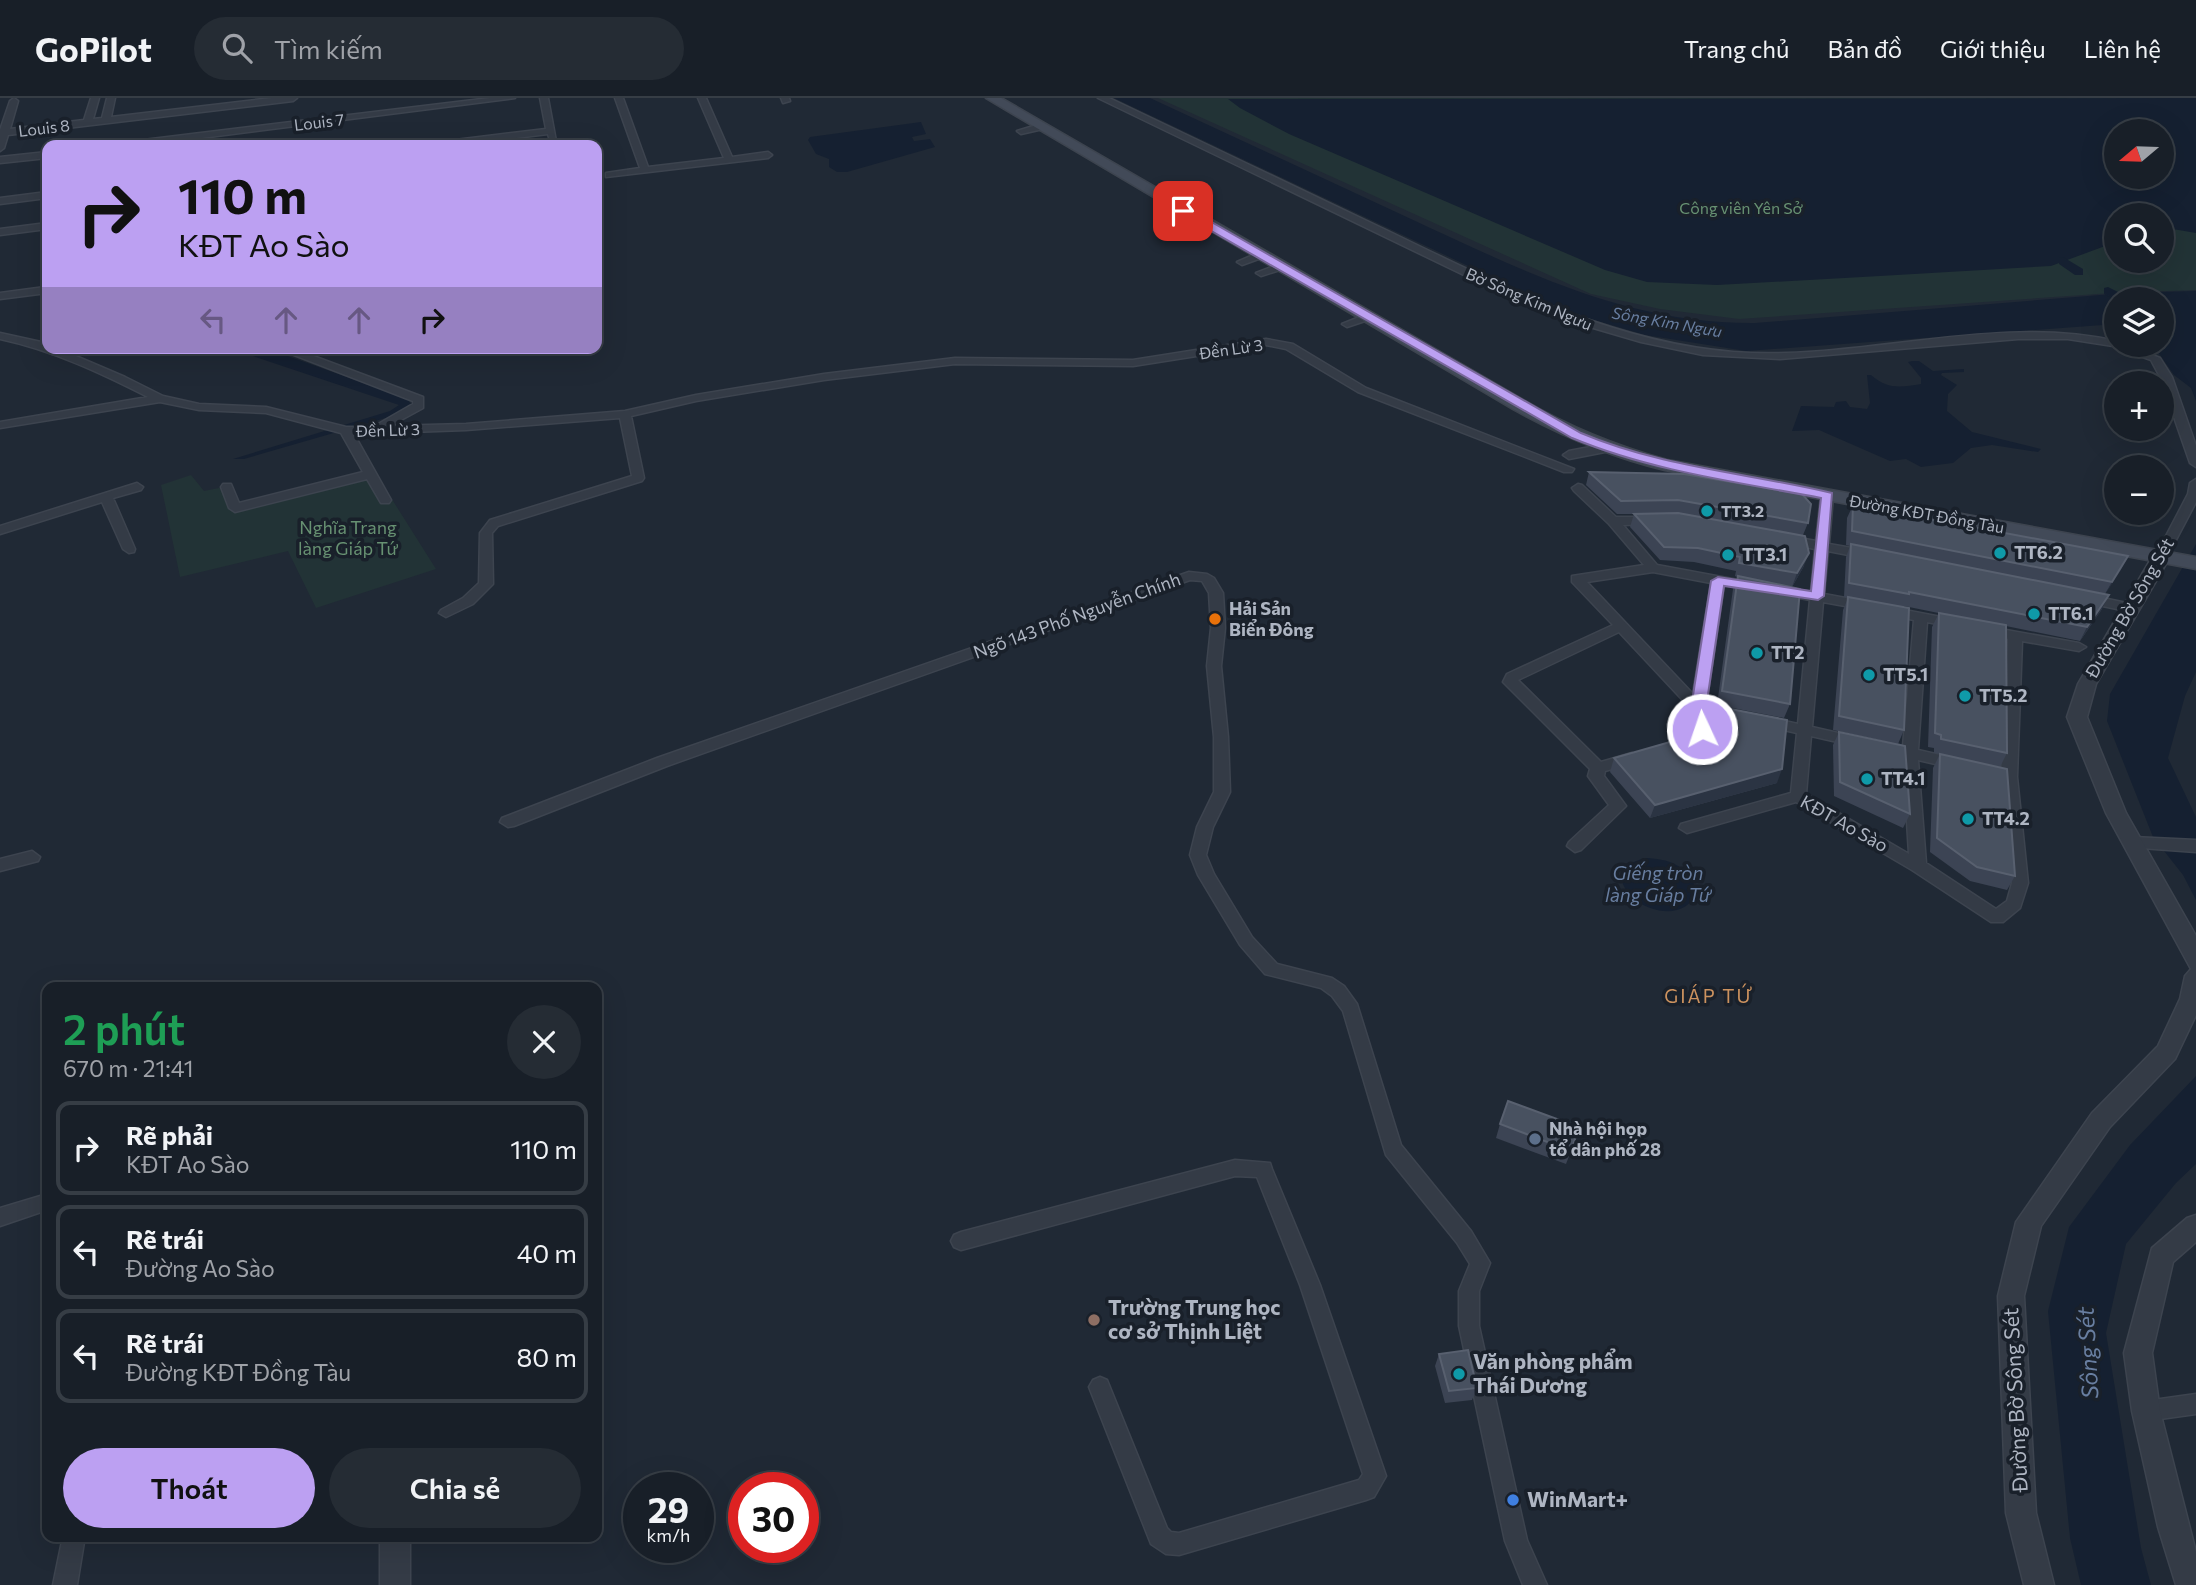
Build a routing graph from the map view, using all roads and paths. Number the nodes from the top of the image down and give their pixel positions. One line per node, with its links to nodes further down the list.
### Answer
1 (95, 98): 15 (street, Louis 8)
2 (111, 98): 14 (street)
3 (192, 98): 13 (street)
4 (293, 98): 11 (street, Louis 8)
5 (511, 98): 17 (street, Louis 7)
6 (544, 98): 18 (street)
7 (619, 98): 24 (street)
8 (702, 98): 23 (street)
9 (992, 98): 28 (main road, Đường KĐT Đồng Tàu)
10 (1102, 98): 41 (street, Bờ Sông Kim Ngưu)
11 (274, 99): 13 (street, Louis 8)
12 (14, 101): 16 (street)
13 (191, 114): 14 (street, Louis 8)
14 (106, 120): 15 (street, Louis 8)
15 (88, 122): 16 (street, Louis 8)
16 (3, 133): 19 (street)
17 (187, 138)
18 (496, 140)
19 (0, 148)
20 (768, 155): 23 (street)
21 (42, 156): 22 (street)
22 (0, 160)
23 (729, 160): 24 (street)
24 (645, 171): 25 (street)
25 (609, 175)
26 (42, 196): 27 (street)
27 (0, 201)
28 (1183, 211): 29 (street); 32 (main road, Đường KĐT Đồng Tàu)
29 (1166, 216)
30 (42, 227): 31 (street)
31 (0, 232)
32 (1260, 256): 33 (street); 34 (main road, Đường KĐT Đồng Tàu)
33 (1242, 261)
34 (1279, 267): 35 (street); 38 (main road, Đường KĐT Đồng Tàu)
35 (1261, 273)
36 (42, 290): 37 (street)
37 (0, 296)
38 (1367, 317): 39 (street); 51 (main road, Đường KĐT Đồng Tàu)
39 (1347, 324)
40 (0, 336): 42 (street, Đền Lừ 3)
41 (2104, 342)
42 (42, 346)
43 (61, 354): 46 (street, Đền Lừ 3)
44 (297, 354): 49 (street)
45 (2152, 357): 53 (street, Bờ Sông Kim Ngưu)
46 (160, 399): 48 (street); 50 (street, Đền Lừ 3)
47 (625, 414): 49 (street, Đền Lừ 3); 54 (street, Đền Lừ 3); 77 (street)
48 (0, 425)
49 (372, 430): 50 (street, Đền Lừ 3)
50 (346, 431): 55 (street)
51 (1606, 448): 52 (street); 61 (main road, Đường KĐT Đồng Tàu)
52 (1569, 455)
53 (2196, 463)
54 (1568, 469)
55 (371, 474): 58 (street); 62 (street)
56 (2196, 483): 69 (street, Đường Bờ Sông Sét)
57 (137, 487): 60 (street)
58 (227, 487)
59 (1578, 488): 64 (street)
60 (106, 496): 65 (street); 68 (street)
61 (1827, 496): 67 (street); 69 (main road, Đường KĐT Đồng Tàu)
62 (385, 500)
63 (1662, 520): 64 (street)
64 (1613, 521): 72 (street)
65 (0, 530)
66 (1768, 536): 67 (street)
67 (1822, 546): 70 (street); 74 (street)
68 (129, 549)
69 (2166, 558): 71 (main road, Đường KĐT Đồng Tàu); 76 (street, Đường Bờ Sông Sét)
70 (1885, 559)
71 (2196, 563)
72 (1653, 568): 73 (street); 79 (street)
73 (1718, 581): 74 (street); 82 (street)
74 (1818, 596): 78 (street); 83 (street)
75 (2071, 596): 76 (street)
76 (2131, 608): 90 (street, Đường Bờ Sông Sét)
77 (446, 613)
78 (1921, 617): 80 (street); 84 (street, KĐT Ao Sào)
79 (1620, 628): 82 (street); 85 (street)
80 (2015, 636): 81 (street); 95 (street, KĐT Ao Sào)
81 (2079, 647)
82 (1698, 708): 83 (street); 85 (street)
83 (1805, 730): 84 (street); 87 (street)
84 (1910, 753): 86 (street); 95 (street, KĐT Ao Sào)
85 (1598, 768): 91 (street)
86 (1972, 768)
87 (1798, 796): 89 (street, KĐT Ao Sào); 95 (street, KĐT Ao Sào)
88 (508, 822): 109 (street, Ngõ 143 Phố Nguyễn Chính)
89 (1687, 828)
90 (2133, 843): 92 (street); 96 (street, Đường Bờ Sông Sét)
91 (1575, 846)
92 (2196, 846)
93 (32, 857): 94 (street)
94 (0, 865)
95 (1918, 866)
96 (2196, 962)
97 (2196, 976): 110 (street, Đường Bờ Sông Sét)
98 (42, 1204): 99 (street)
99 (0, 1217)
100 (2196, 1226): 104 (street)
101 (961, 1241): 102 (street)
102 (1100, 1387)
103 (2196, 1404): 104 (street)
104 (2146, 1411): 111 (street)
105 (73, 1542): 107 (street)
106 (395, 1542): 108 (street)
107 (65, 1585)
108 (395, 1585)
109 (1535, 1585)
110 (2039, 1585)
111 (2191, 1585)

